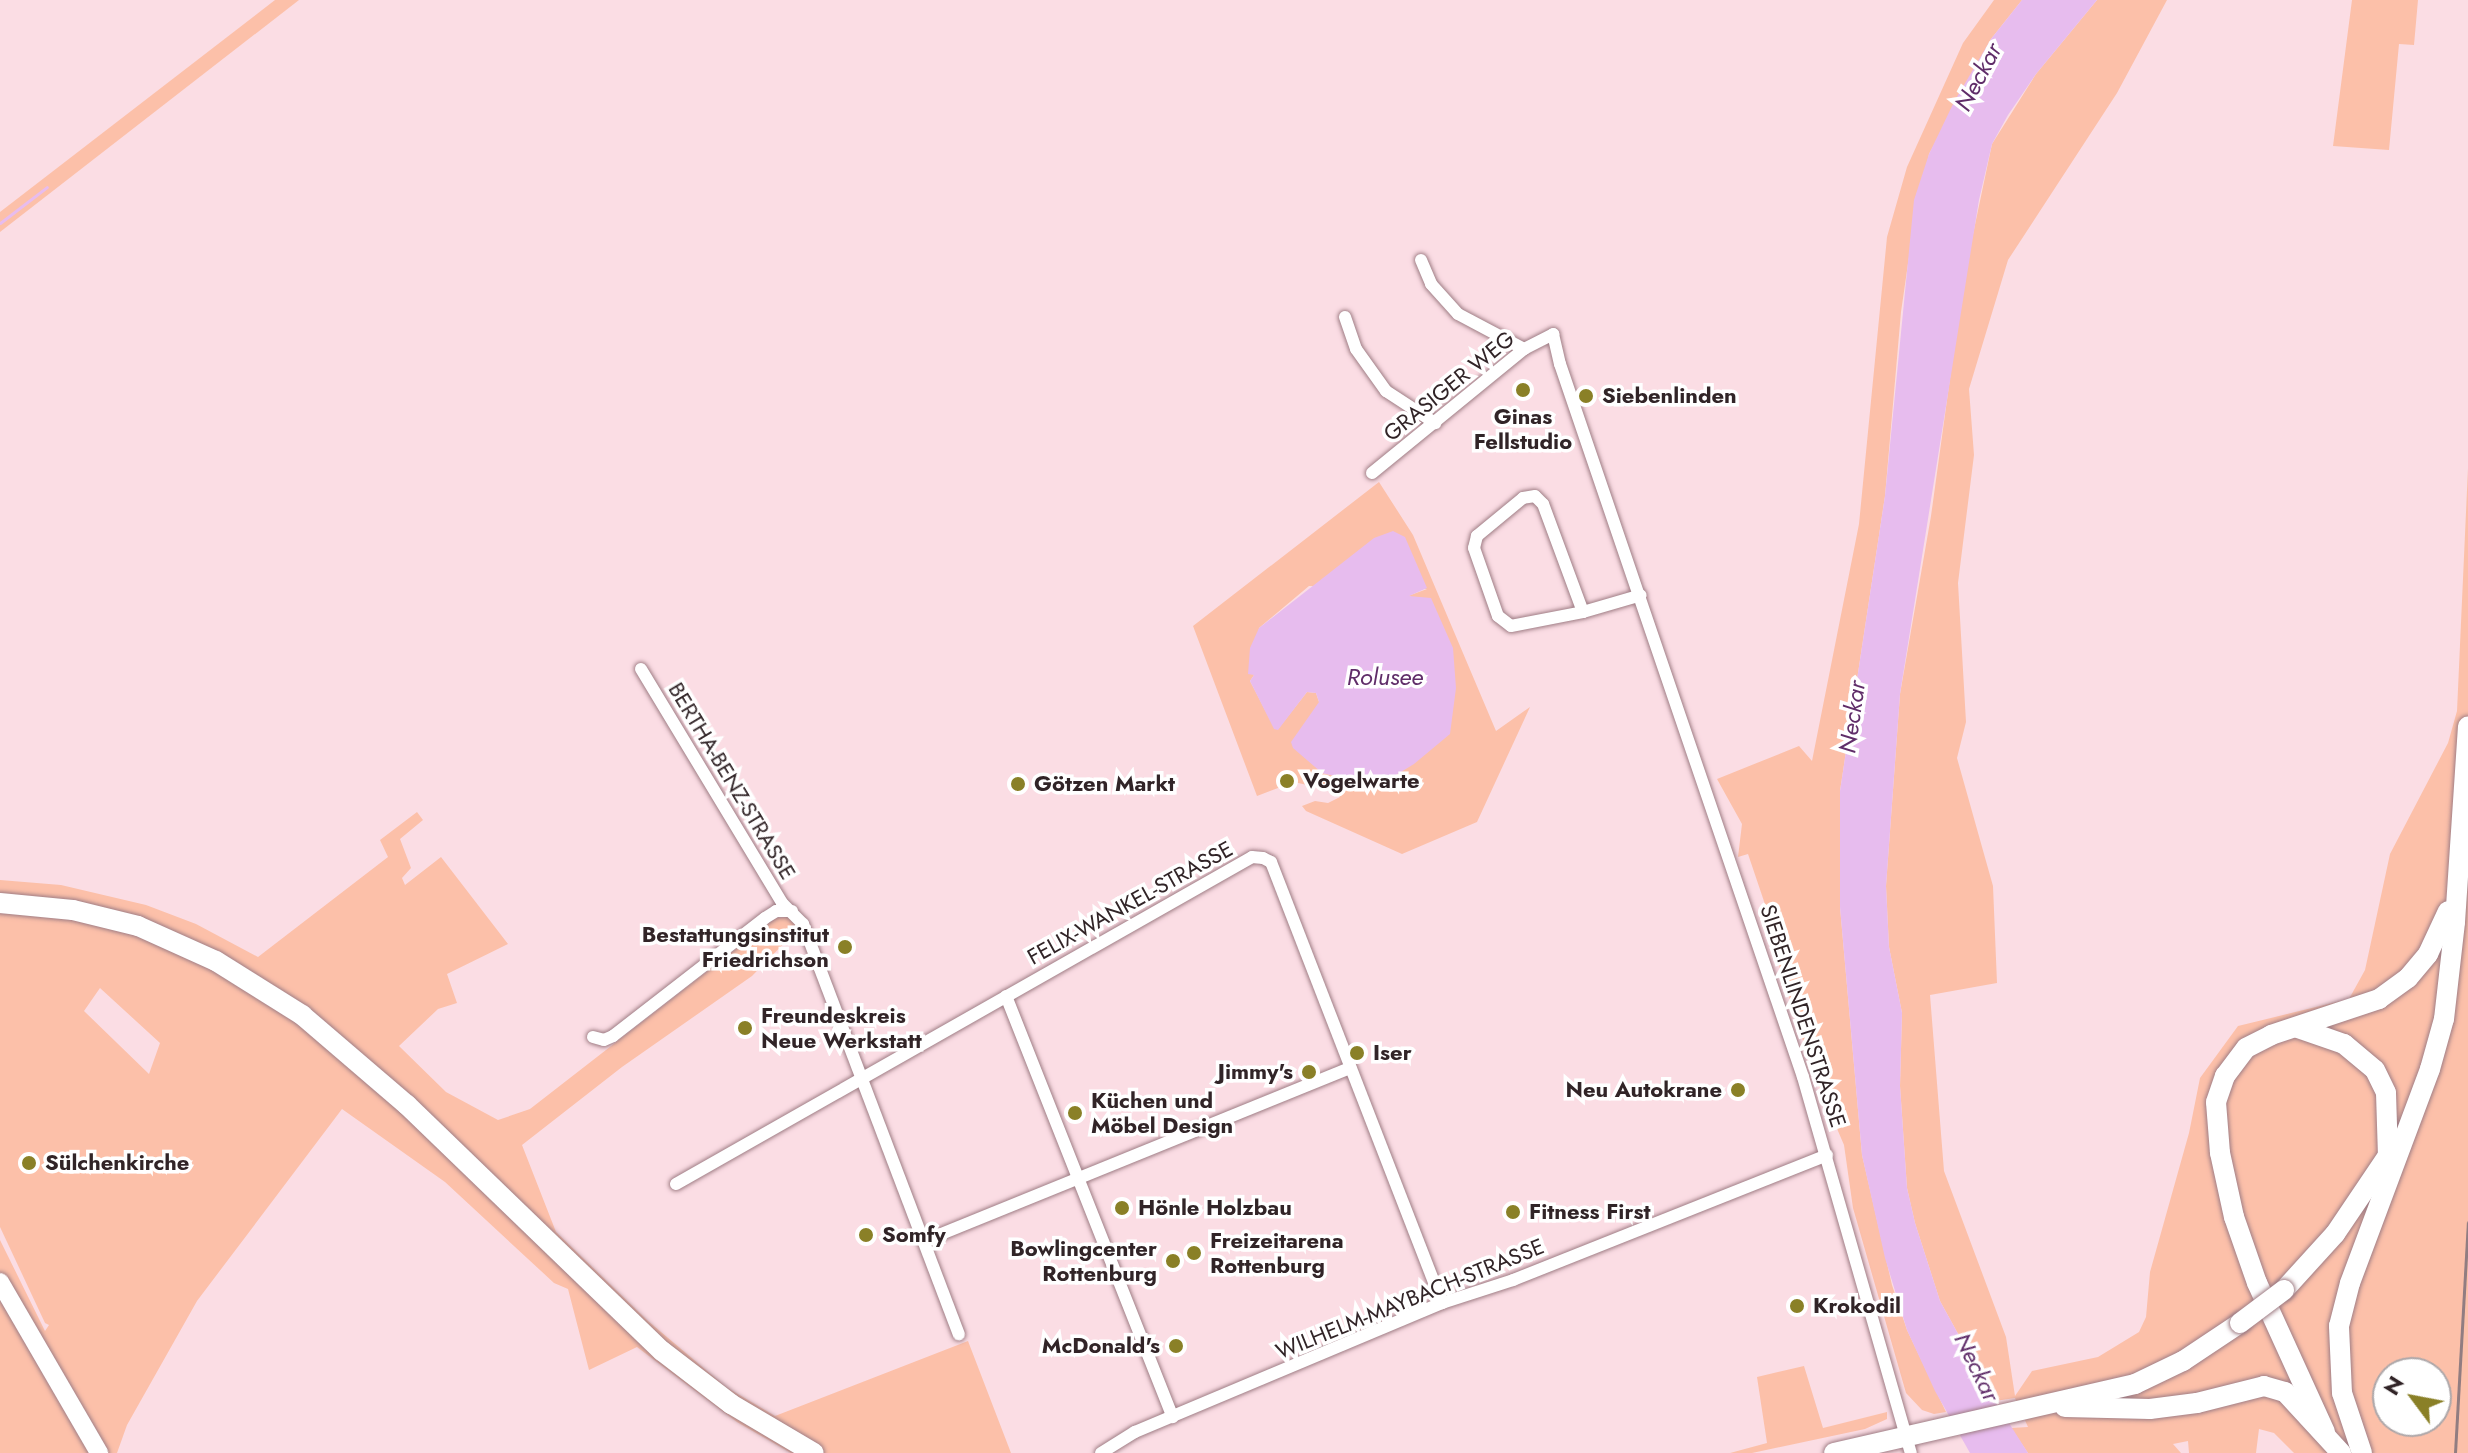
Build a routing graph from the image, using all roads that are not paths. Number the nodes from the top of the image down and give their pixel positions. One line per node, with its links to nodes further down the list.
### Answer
1 (1421, 260): 4 (street)
2 (1345, 317): 5 (street)
3 (1553, 334): 4 (street, GRASIGER WEG); 7 (street, SIEBENLINDENSTRASSE)
4 (1524, 349): 5 (street, GRASIGER WEG)
5 (1435, 423): 6 (street, GRASIGER WEG)
6 (1372, 473)
7 (1641, 595): 8 (street); 20 (street, SIEBENLINDENSTRASSE)
8 (1583, 612): 8 (street)
9 (641, 669): 13 (street, BERTHA-BENZ-STRASSE)
10 (2468, 726): 11 (main road)
11 (2457, 884): 15 (main road); 19 (main road)
12 (0, 903): 33 (main road)
13 (792, 911): 16 (street, BERTHA-BENZ-STRASSE); 18 (street, BERTHA-BENZ-STRASSE)
14 (1006, 996): 17 (street, FELIX-WANKEL-STRASSE); 18 (street, FELIX-WANKEL-STRASSE); 22 (street)
15 (2298, 1028): 21 (main road); 30 (main road)
16 (593, 1037)
17 (1350, 1068): 22 (street); 26 (street, FELIX-WANKEL-STRASSE)
18 (860, 1079): 23 (street, FELIX-WANKEL-STRASSE); 24 (street)
19 (2415, 1113): 21 (main road); 37 (main road)
20 (1827, 1155): 26 (street, WILHELM-MAYBACH-STRASSE); 31 (street, SIEBENLINDENSTRASSE)
21 (2388, 1156): 28 (main road, bridge)
22 (1078, 1178): 24 (street); 29 (street)
23 (676, 1184)
24 (924, 1241): 27 (street)
25 (0, 1282): 32 (main road)
26 (1442, 1303): 29 (street, WILHELM-MAYBACH-STRASSE)
27 (959, 1334)
28 (2045, 1407): 30 (main road); 31 (main road)
29 (1173, 1417): 34 (street, WILHELM-MAYBACH-STRASSE)
30 (2325, 1432): 36 (main road)
31 (1908, 1445): 35 (main road)
32 (99, 1453)
33 (814, 1453)
34 (1101, 1453)
35 (1834, 1453)
36 (2341, 1453)
37 (2362, 1453)

